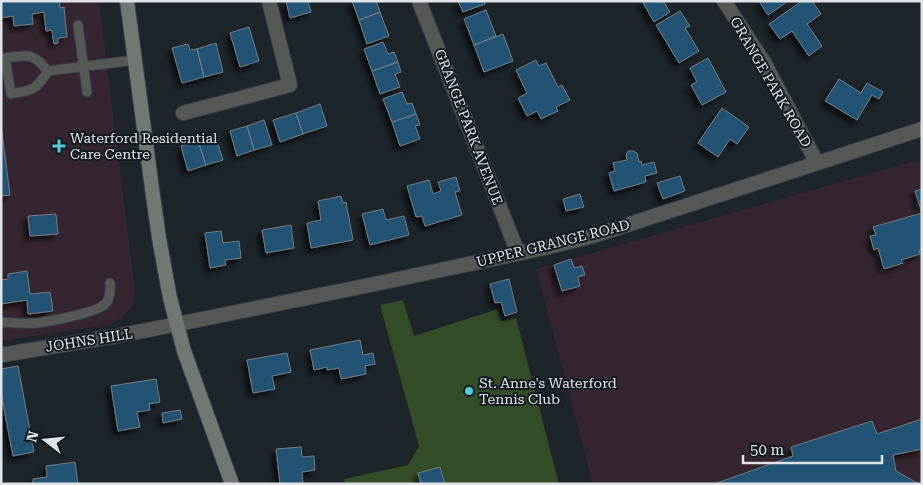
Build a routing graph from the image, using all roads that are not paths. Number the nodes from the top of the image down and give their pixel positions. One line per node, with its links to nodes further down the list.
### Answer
1 (127, 1): 6 (main road)
2 (269, 1): 10 (street)
3 (419, 1): 13 (street, GRANGE PARK AVENUE)
4 (724, 1): 12 (street, GRANGE PARK ROAD)
5 (78, 25): 7 (lane)
6 (135, 60): 7 (lane); 16 (main road)
7 (83, 66): 8 (lane); 9 (lane)
8 (48, 71): 8 (lane)
9 (87, 92)
10 (182, 112)
11 (922, 129): 12 (street, UPPER GRANGE ROAD)
12 (818, 163): 13 (street, UPPER GRANGE ROAD)
13 (518, 253): 16 (street, UPPER GRANGE ROAD)
14 (110, 283): 15 (lane)
15 (1, 322)
16 (176, 325): 17 (street, JOHNS HILL); 18 (main road)
17 (1, 355)
18 (232, 484)

